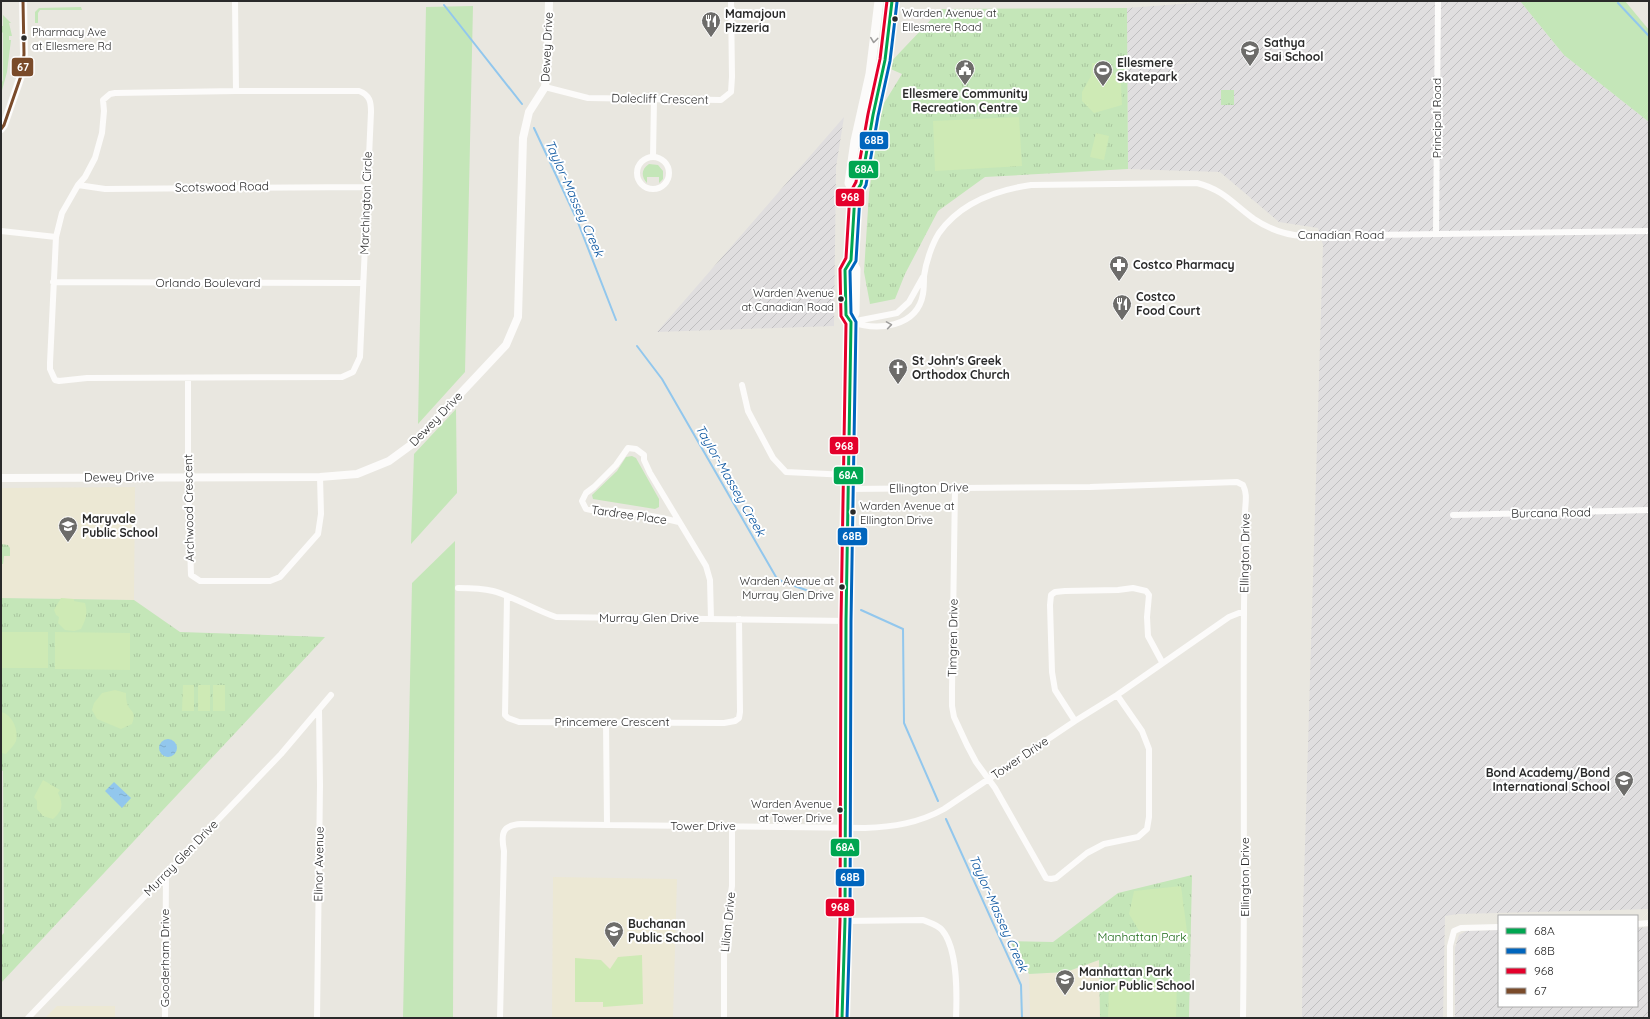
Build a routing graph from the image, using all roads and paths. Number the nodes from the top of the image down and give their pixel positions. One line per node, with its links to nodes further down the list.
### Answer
1 (23, 1): 11 (street)
2 (235, 1): 9 (street)
3 (549, 1): 8 (street, Dewey Drive)
4 (731, 1): 10 (street, Dalecliff Crescent)
5 (879, 1): 15 (main road, one-way to 15)
6 (892, 1): 15 (main road)
7 (1438, 1): 18 (street, Principal Road)
8 (545, 86): 10 (street, Dalecliff Crescent); 28 (street, Dewey Drive)
9 (236, 91): 13 (street, Marchington Circle); 14 (street, Marchington Circle)
10 (654, 100): 12 (street)
11 (1, 129)
12 (653, 157): 12 (street)
13 (78, 184): 14 (street, Scotswood Road); 19 (street, Marchington Circle)
14 (366, 187): 22 (street, Marchington Circle)
15 (855, 194): 23 (main road)
16 (1, 231): 19 (street)
17 (1649, 231): 18 (street, Canadian Road)
18 (1436, 234): 20 (street, Canadian Road)
19 (56, 237): 21 (street, Marchington Circle)
20 (924, 275): 23 (street, Canadian Road); 23 (street, Canadian Road, one-way to 20)
21 (53, 282): 22 (street, Orlando Boulevard); 24 (street, Marchington Circle)
22 (363, 283): 24 (street, Marchington Circle)
23 (851, 322): 26 (main road)
24 (188, 378): 27 (street, Archwood Crescent)
25 (742, 385): 26 (street)
26 (848, 475): 31 (main road)
27 (188, 477): 28 (street, Dewey Drive); 28 (street, Archwood Crescent); 29 (street, Dewey Drive)
28 (320, 477)
29 (1, 478)
30 (955, 488): 31 (street, Ellington Drive); 37 (street, Ellington Drive); 47 (street, Timgren Drive)
31 (848, 489): 40 (main road)
32 (1649, 510): 33 (street, Burcana Road)
33 (1453, 515)
34 (678, 522): 34 (street, Tardree Place); 38 (street, Tardree Place)
35 (458, 588): 36 (street, Murray Glen Drive)
36 (507, 596): 38 (street, Murray Glen Drive); 46 (street, Princemere Crescent)
37 (1244, 611): 41 (street, Tower Drive); 63 (street, Ellington Drive)
38 (711, 619): 39 (street, Murray Glen Drive)
39 (739, 619): 40 (street, Murray Glen Drive); 46 (street, Princemere Crescent)
40 (846, 621): 50 (main road)
41 (1162, 662): 43 (street, Tower Drive); 45 (street)
42 (331, 695): 44 (street, Murray Glen Drive)
43 (1117, 695): 45 (street, Tower Drive); 47 (street, Timgren Drive)
44 (319, 710): 51 (street, Murray Glen Drive); 58 (street, Elinor Avenue)
45 (1075, 721): 47 (street, Tower Drive)
46 (606, 722): 48 (street)
47 (988, 780): 50 (street, Tower Drive)
48 (607, 824): 49 (street, Tower Drive); 59 (street, Tower Drive)
49 (732, 826): 50 (street, Tower Drive); 60 (street, Lilian Drive)
50 (844, 827): 52 (main road)
51 (166, 874): 56 (street, Murray Glen Drive); 57 (street, Gooderham Drive)
52 (845, 921): 61 (main road); 62 (street)
53 (1649, 923): 54 (street)
54 (1638, 924)
55 (1498, 927): 64 (street)
56 (28, 1018)
57 (165, 1018)
58 (317, 1018)
59 (500, 1018)
60 (724, 1018)
61 (842, 1018)
62 (956, 1018)
63 (1243, 1018)
64 (1450, 1018)

